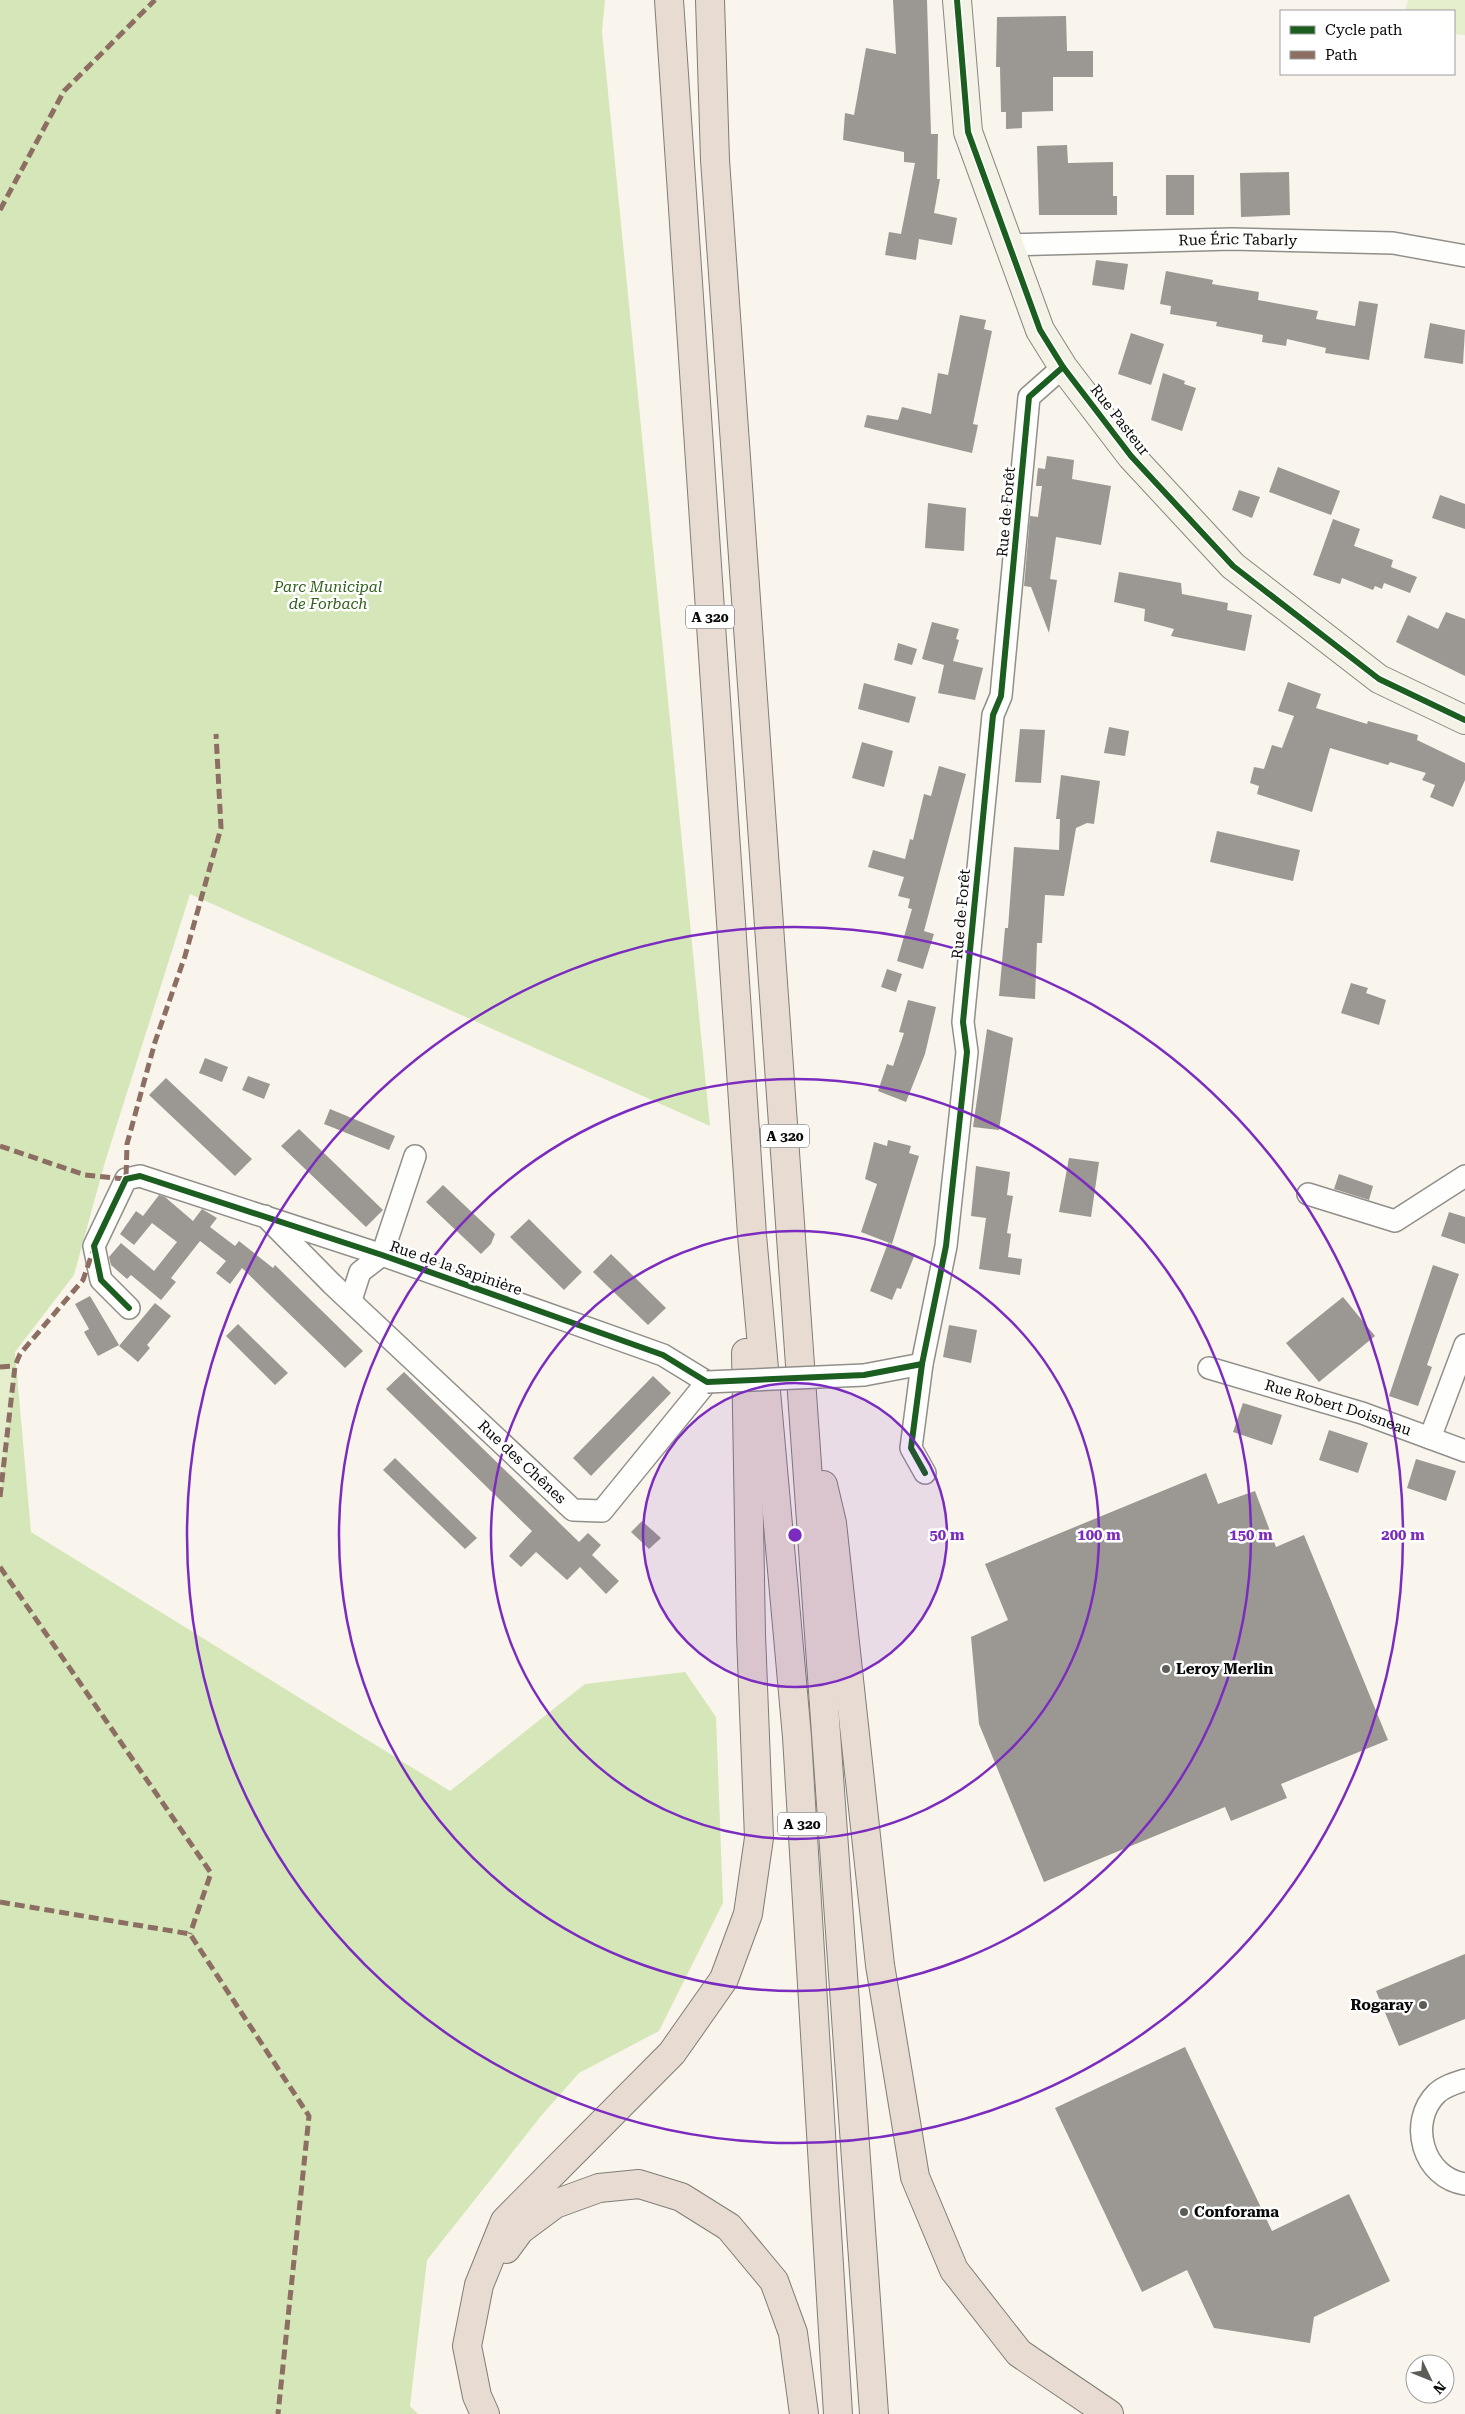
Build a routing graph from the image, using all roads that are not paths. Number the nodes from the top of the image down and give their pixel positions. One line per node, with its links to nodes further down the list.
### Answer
1 (669, 0): 12 (highway, A 320)
2 (710, 0): 20 (highway, A 320)
3 (957, 0): 4 (main road, Rue Pasteur)
4 (1009, 245): 5 (street, Rue Éric Tabarly); 6 (main road, Rue Pasteur)
5 (1465, 256)
6 (1063, 367): 7 (main road, Rue Pasteur); 17 (street, Rue de Forêt)
7 (1465, 720)
8 (415, 1156): 13 (street, Rue de la Sapinière)
9 (1465, 1176): 10 (street)
10 (1308, 1194)
11 (265, 1216): 13 (street, Rue de la Sapinière); 14 (street, Rue des Chênes); 15 (street, Rue de la Sapinière)
12 (752, 1235): 26 (highway); 29 (highway, A 320)
13 (382, 1256): 14 (street); 19 (street, Rue de la Sapinière)
14 (351, 1300): 19 (street, Rue des Chênes)
15 (129, 1308)
16 (1465, 1345): 21 (street)
17 (922, 1364): 19 (street, bridge); 23 (street, Rue de Forêt)
18 (1209, 1368): 21 (street, Rue Robert Doisneau)
19 (706, 1382)
20 (804, 1406): 30 (highway, A 320); 31 (highway)
21 (1430, 1438): 22 (street, Rue Robert Doisneau)
22 (1465, 1451)
23 (925, 1474)
24 (1465, 2080): 25 (street)
25 (1465, 2184)
26 (479, 2285): 27 (highway); 28 (highway)
27 (485, 2414)
28 (804, 2414)
29 (838, 2414)
30 (874, 2414)
31 (1109, 2414)

